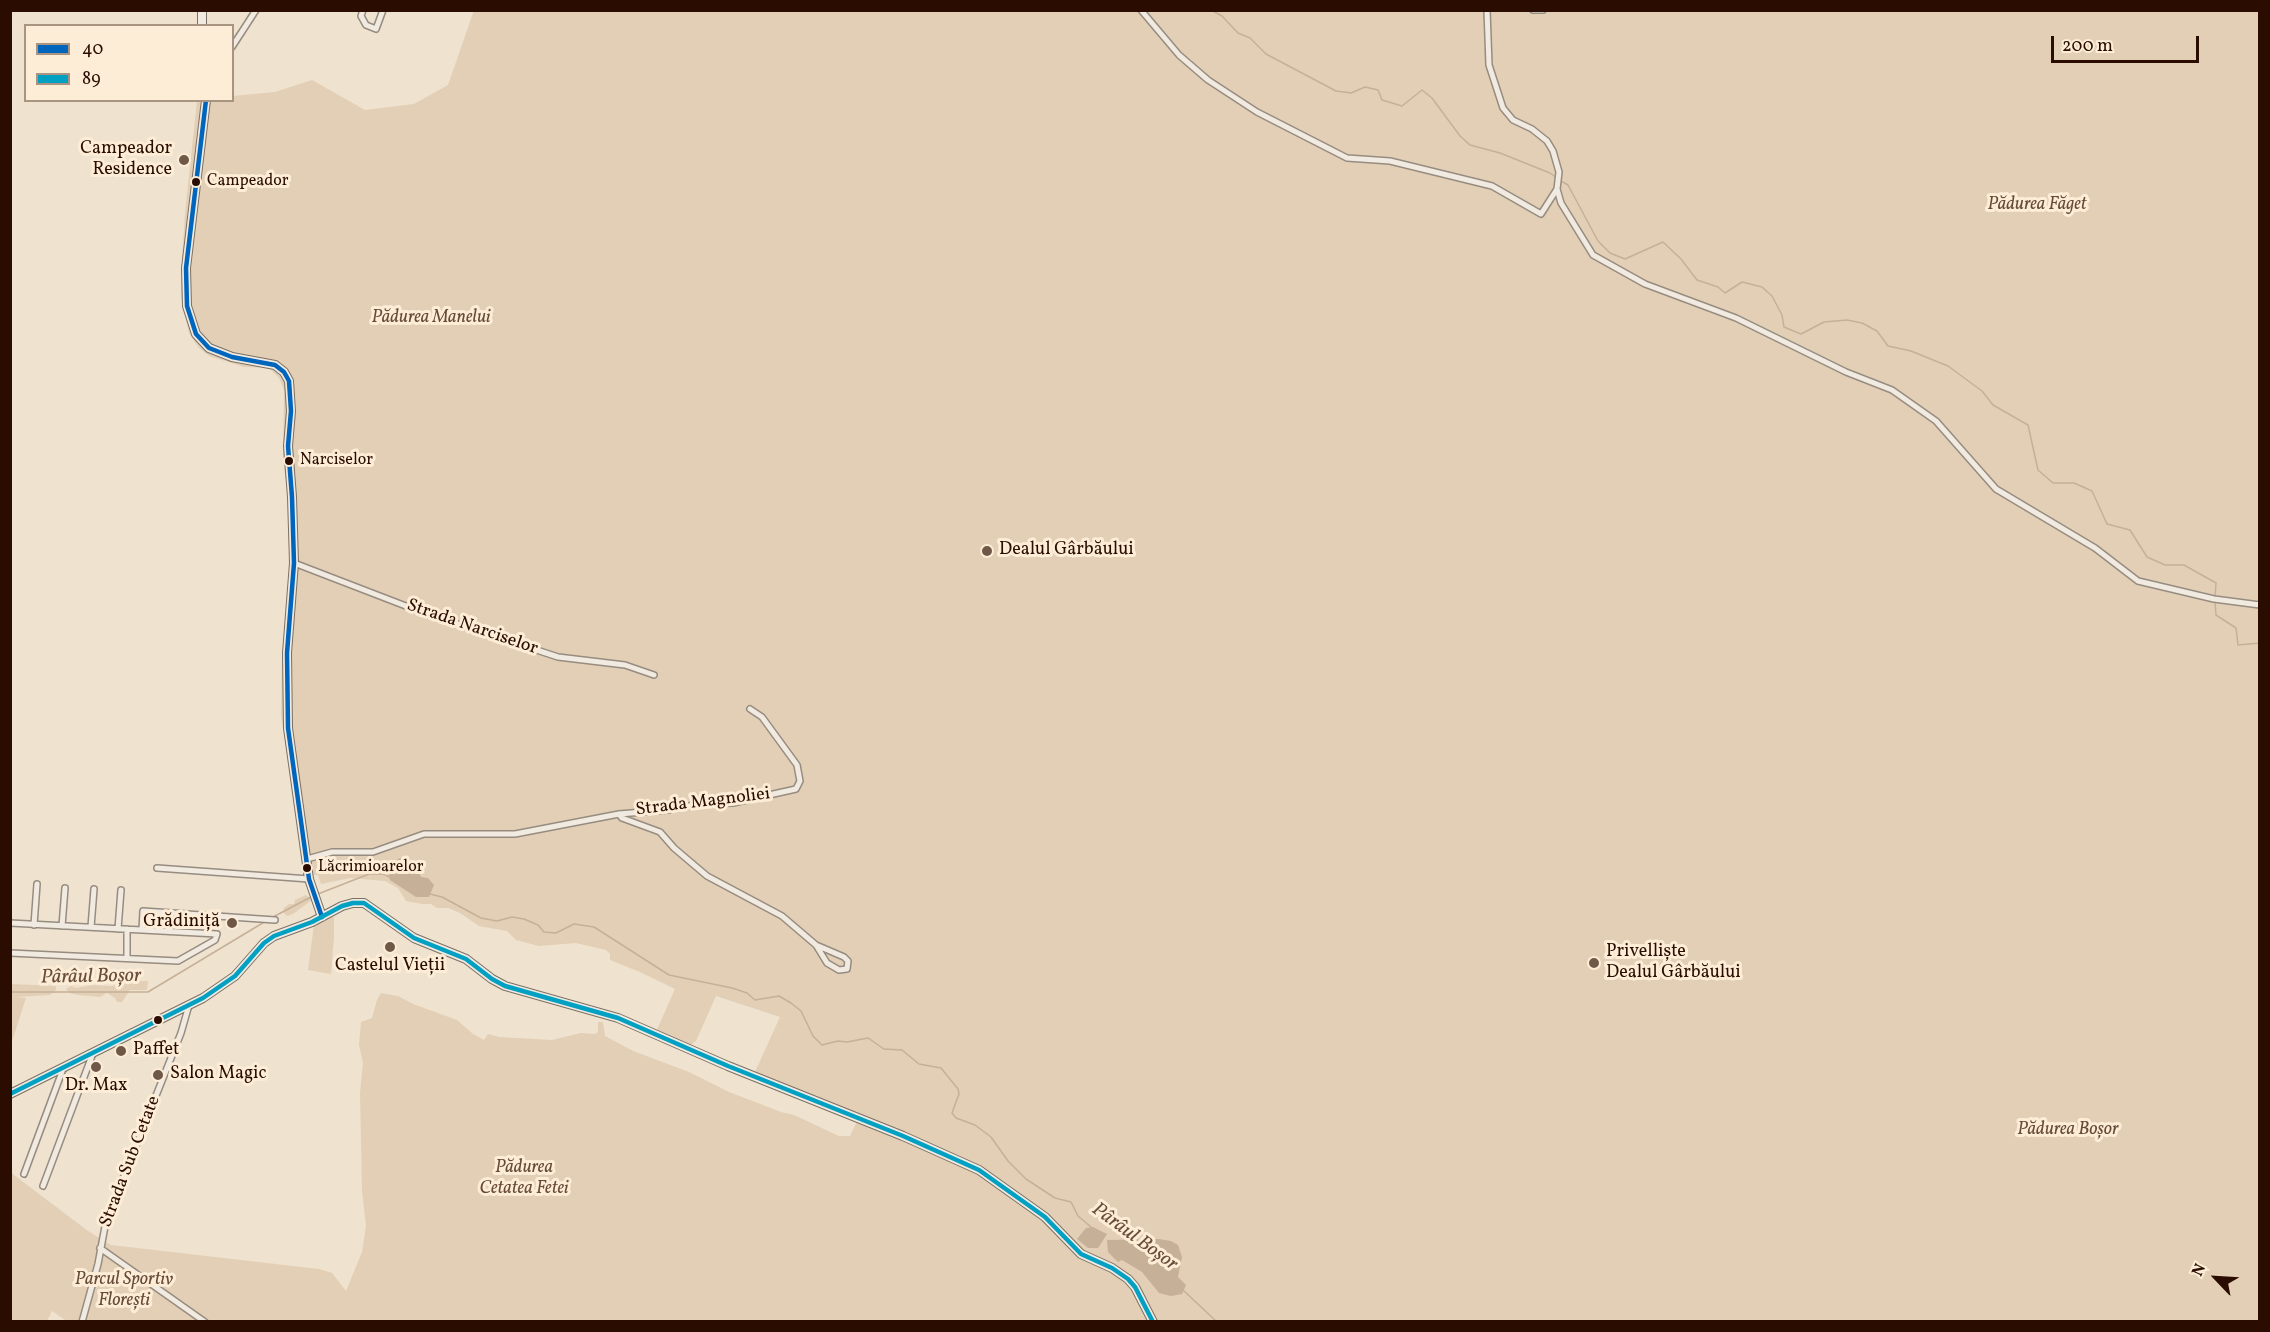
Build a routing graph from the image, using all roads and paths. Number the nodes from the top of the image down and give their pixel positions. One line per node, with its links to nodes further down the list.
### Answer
1 (256, 10): 8 (street)
2 (363, 10): 3 (street)
3 (383, 10)
4 (1142, 10): 10 (street)
5 (1486, 10): 10 (street)
6 (1533, 10): 7 (street)
7 (1543, 10)
8 (234, 44)
9 (206, 102): 11 (main road)
10 (1558, 186): 12 (street)
11 (294, 563): 13 (street, Strada Narciselor); 16 (main road)
12 (2259, 605)
13 (654, 675)
14 (750, 709): 15 (street, Strada Magnoliei)
15 (619, 814): 16 (street); 32 (street)
16 (307, 859): 18 (main road)
17 (157, 868): 18 (street)
18 (309, 879): 23 (main road)
19 (37, 884): 26 (street)
20 (65, 888): 27 (street)
21 (94, 889): 28 (street)
22 (121, 890): 29 (street)
23 (319, 915): 35 (main road); 44 (main road)
24 (275, 920): 31 (street)
25 (10, 923): 26 (street)
26 (34, 925): 27 (street)
27 (62, 926): 28 (street)
28 (91, 927): 29 (street)
29 (118, 929): 30 (street)
30 (128, 929): 31 (street); 34 (street)
31 (142, 930): 34 (street)
32 (816, 945): 32 (street)
33 (10, 954): 34 (street)
34 (127, 958)
35 (189, 1005): 36 (main road); 41 (street, Strada Sub Cetate)
36 (93, 1053): 37 (main road); 40 (street)
37 (63, 1069): 38 (main road); 39 (street)
38 (10, 1094)
39 (24, 1174)
40 (43, 1186)
41 (100, 1248): 42 (street, Strada Sub Cetate); 43 (street)
42 (82, 1322)
43 (205, 1322)
44 (1153, 1322)

